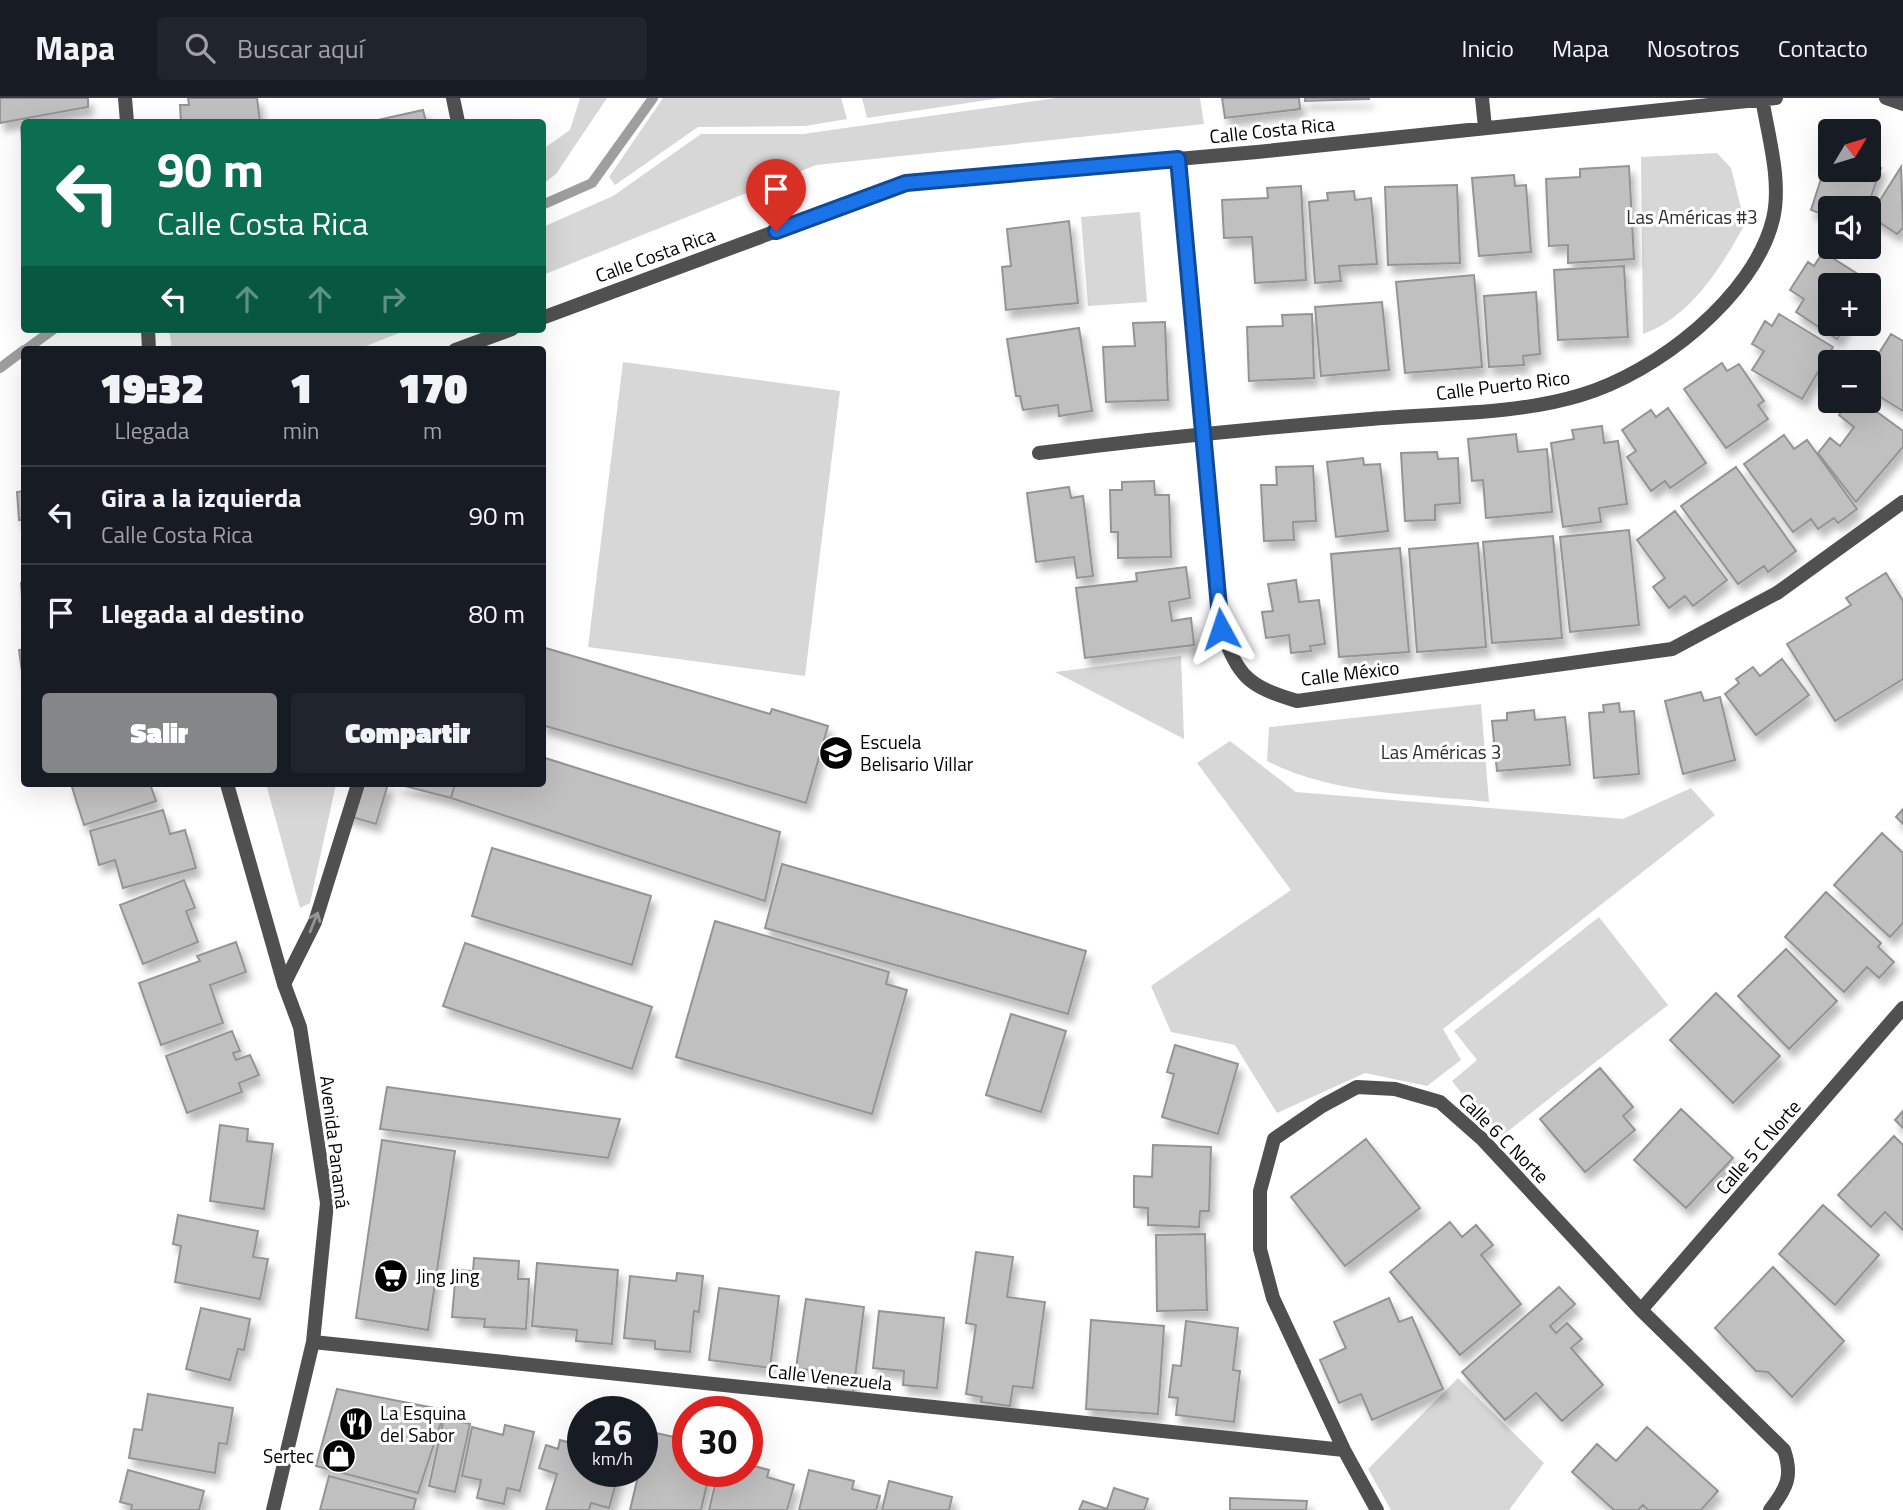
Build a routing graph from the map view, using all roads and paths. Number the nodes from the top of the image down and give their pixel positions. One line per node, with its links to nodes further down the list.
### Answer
1 (125, 98): 7 (street)
2 (453, 98): 8 (street)
3 (1482, 98): 9 (street)
4 (1886, 98): 6 (street)
5 (1767, 99): 9 (street, Calle Costa Rica); 14 (street, Calle Puerto Rico)
6 (1903, 104)
7 (127, 119)
8 (457, 119)
9 (1485, 127): 10 (street, Calle Costa Rica)
10 (1178, 159): 11 (street, Calle Costa Rica); 14 (street, Calle México)
11 (546, 317)
12 (501, 333): 13 (street)
13 (466, 346)
14 (1203, 433): 15 (street, Calle Puerto Rico); 16 (street, Calle México)
15 (1039, 453)
16 (1903, 502)
17 (228, 787): 19 (street, Avenida Panamá)
18 (357, 787): 19 (street, one-way to 18)
19 (284, 984): 22 (street, Avenida Panamá)
20 (1903, 1008): 21 (street, Calle 5 C Norte)
21 (1641, 1310): 23 (street, Calle 6 C Norte); 26 (street, Calle 6 C Norte)
22 (313, 1342): 23 (street, Calle Venezuela); 24 (street, Avenida Panamá)
23 (1343, 1450): 25 (street, Calle 6 C Norte)
24 (273, 1510)
25 (1377, 1510)
26 (1770, 1510)

